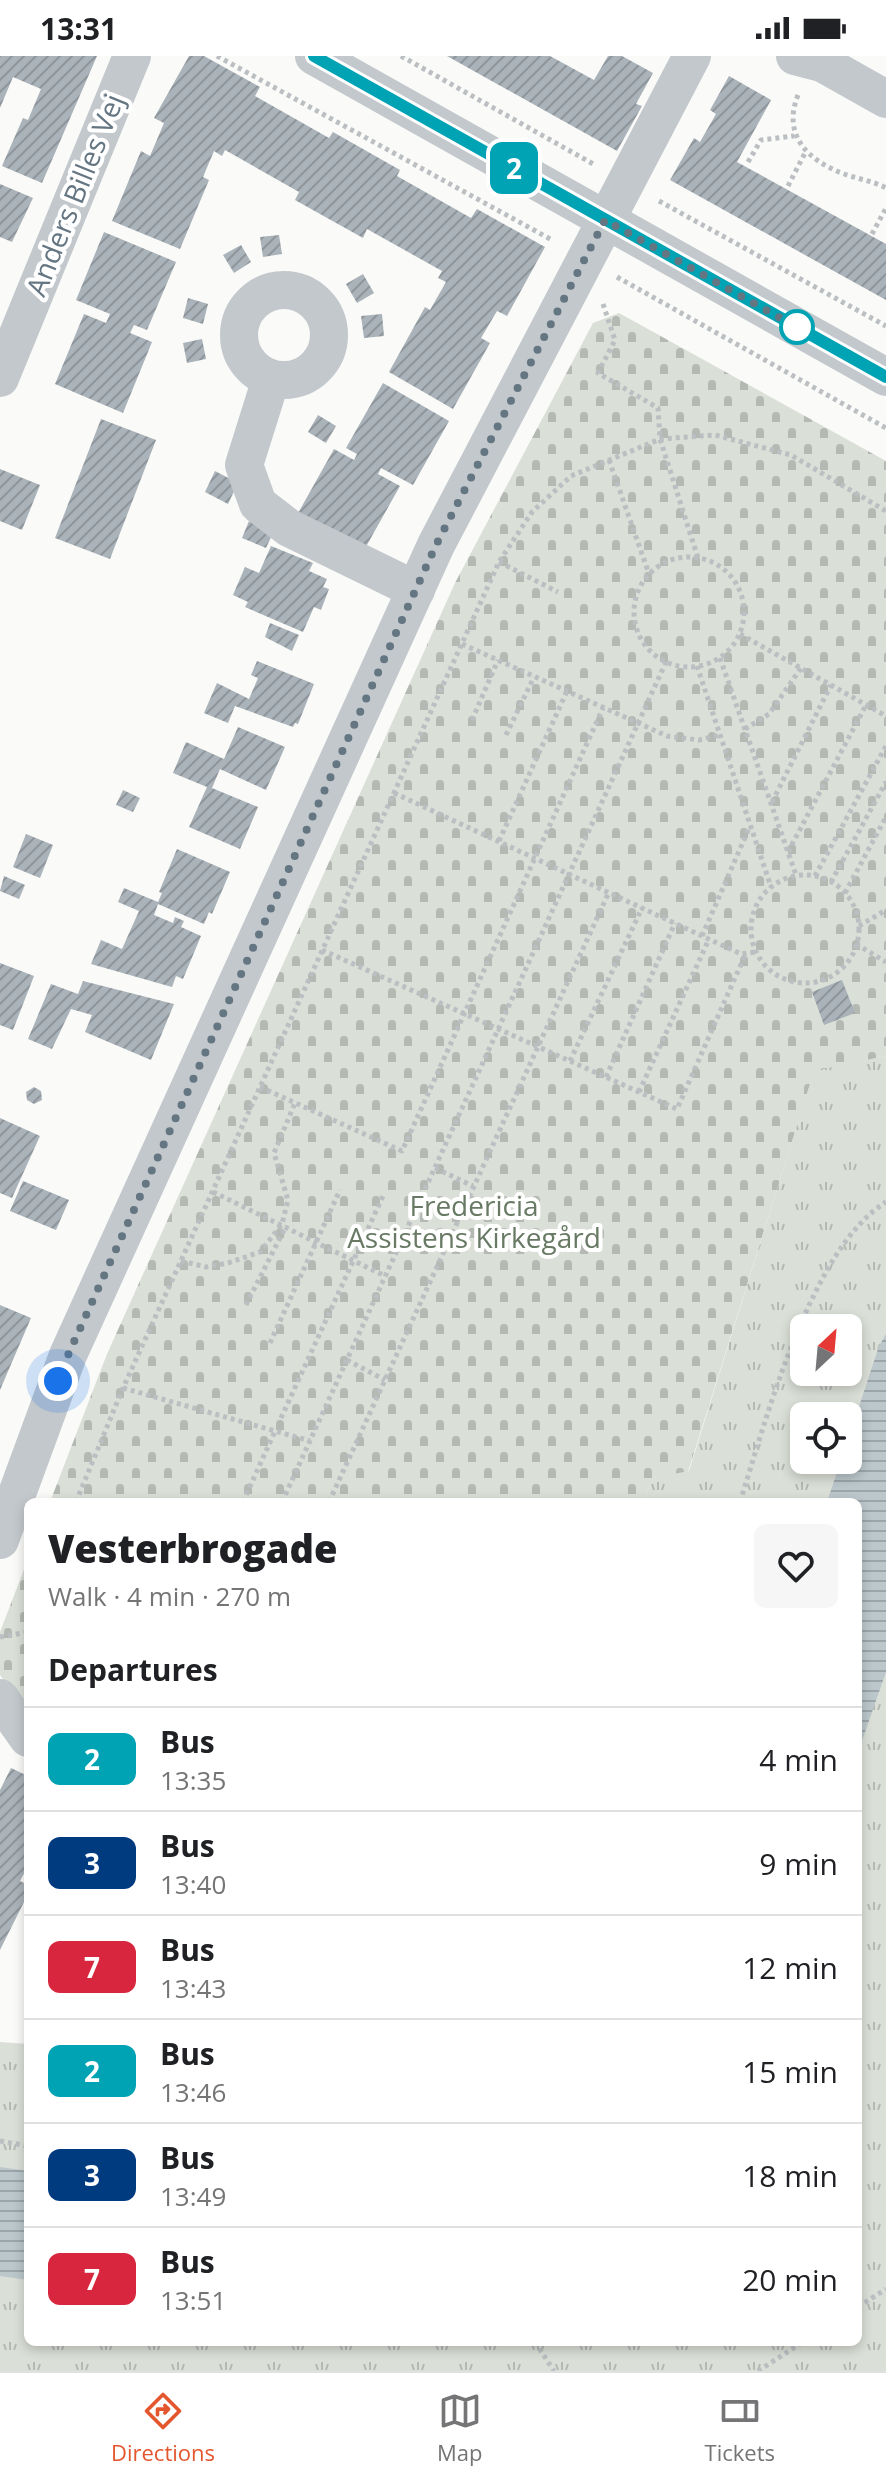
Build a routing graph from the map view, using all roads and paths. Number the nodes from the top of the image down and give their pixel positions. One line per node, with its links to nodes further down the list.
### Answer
1 (132, 56): 16 (street, Anders Billes Vej)
2 (314, 56): 12 (street)
3 (692, 56): 12 (street)
4 (804, 58): 5 (street); 6 (path)
5 (886, 99)
6 (794, 136): 7 (path); 8 (path)
7 (806, 151): 9 (path); 10 (path)
8 (748, 162)
9 (788, 186)
10 (886, 188)
11 (886, 208): 13 (path)
12 (605, 220): 14 (street); 15 (street)
13 (872, 234)
14 (573, 282): 18 (path); 24 (street)
15 (886, 377)
16 (0, 378)
17 (271, 379): 24 (street)
18 (660, 439): 19 (path); 20 (path); 21 (path)
19 (609, 460): 22 (path); 23 (path)
20 (886, 511)
21 (698, 558): 23 (path); 26 (path)
22 (499, 562): 25 (path); 27 (path)
23 (649, 574): 30 (path)
24 (416, 590): 103 (street)
25 (558, 592)
26 (740, 634): 28 (path); 32 (path)
27 (462, 644): 29 (path); 46 (path)
28 (720, 658): 31 (path); 41 (path)
29 (498, 660): 33 (path); 39 (path)
30 (666, 662): 31 (path); 40 (path)
31 (697, 666): 43 (path)
32 (801, 668): 34 (path); 41 (path)
33 (534, 677): 35 (path); 42 (path)
34 (831, 685): 36 (path); 47 (path)
35 (567, 691): 37 (path); 50 (path)
36 (866, 705): 38 (path); 51 (path)
37 (603, 708): 40 (path); 52 (path)
38 (886, 716)
39 (472, 720)
40 (639, 724): 43 (path); 53 (path)
41 (745, 729): 47 (path)
42 (506, 735)
43 (720, 735): 49 (path)
44 (886, 746): 55 (path)
45 (886, 782): 56 (path)
46 (394, 793): 50 (path); 67 (path)
47 (771, 803): 51 (path)
48 (886, 817): 59 (path)
49 (750, 825): 57 (path); 64 (path)
50 (499, 841): 52 (path)
51 (788, 852): 54 (path)
52 (535, 857): 53 (path); 71 (path)
53 (570, 874): 58 (path); 72 (path)
54 (796, 875): 55 (path); 57 (path)
55 (815, 876): 56 (path)
56 (831, 882): 59 (path)
57 (771, 887): 68 (path)
58 (609, 892): 60 (path); 73 (path)
59 (845, 893): 63 (path)
60 (642, 908): 62 (path); 74 (path)
61 (886, 910): 63 (path)
62 (675, 923): 64 (path); 75 (path)
63 (859, 926): 66 (path)
64 (702, 936): 65 (path)
65 (709, 939): 69 (path); 77 (path)
66 (856, 944): 68 (path); 70 (path)
67 (322, 950): 71 (path); 76 (path)
68 (755, 952): 69 (path)
69 (746, 953): 77 (path)
70 (886, 962)
71 (464, 1013): 72 (path); 78 (path)
72 (499, 1029): 73 (path); 79 (path)
73 (537, 1046): 74 (path); 80 (path)
74 (570, 1061): 75 (path)
75 (606, 1077): 77 (path)
76 (260, 1087): 78 (path); 82 (path)
77 (639, 1092)
78 (295, 1103): 85 (path)
79 (435, 1168): 80 (path); 89 (path)
80 (473, 1186): 93 (path)
81 (340, 1190): 86 (path)
82 (213, 1192): 85 (path); 88 (path)
83 (383, 1196): 87 (path)
84 (886, 1202): 102 (path)
85 (284, 1225): 86 (path); 88 (path); 90 (path)
86 (317, 1242): 87 (path); 91 (path)
87 (353, 1260): 89 (path); 95 (path)
88 (181, 1261): 94 (path)
89 (385, 1276): 92 (path)
90 (246, 1305)
91 (270, 1343)
92 (347, 1360): 93 (path); 97 (path)
93 (385, 1380): 101 (path)
94 (123, 1388): 96 (path); 98 (path)
95 (281, 1418)
96 (275, 1431): 97 (path); 99 (path)
97 (310, 1441): 100 (path)
98 (78, 1498)
99 (245, 1498)
100 (284, 1498)
101 (331, 1498)
102 (741, 1498)
103 (0, 1540)
104 (24, 1633): 105 (path)
105 (0, 1637)
106 (0, 1698): 107 (street)
107 (24, 1732)
108 (0, 2141): 109 (path)
109 (24, 2145)
110 (886, 2289): 111 (path)
111 (862, 2304)
112 (538, 2346): 114 (path)
113 (797, 2346): 115 (path)
114 (554, 2371)
115 (758, 2371)

